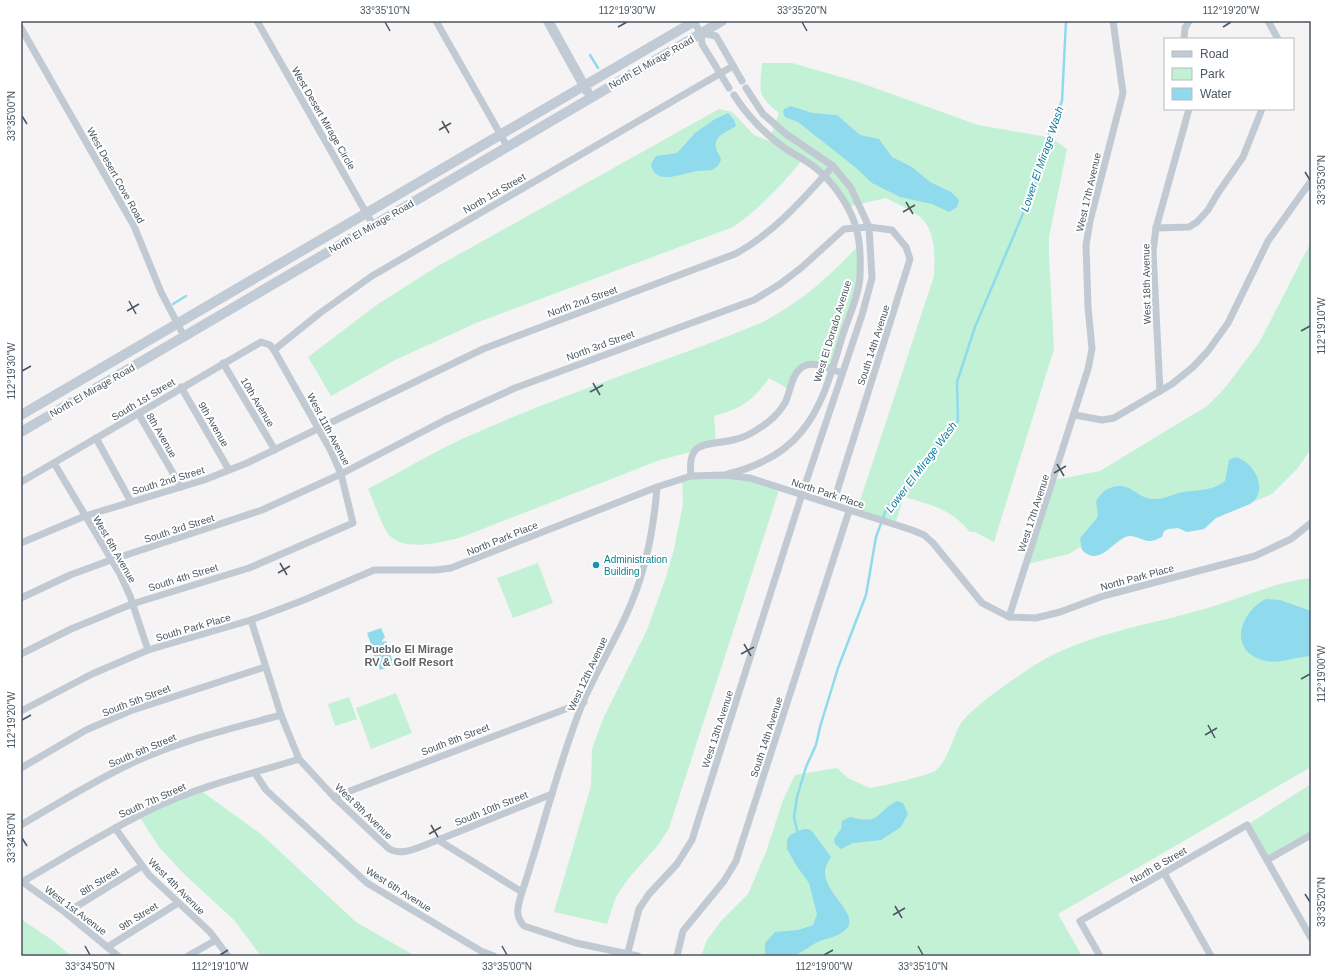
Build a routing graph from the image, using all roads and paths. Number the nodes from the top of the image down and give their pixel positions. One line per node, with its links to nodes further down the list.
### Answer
1 (257, 21): 28 (street, West Desert Mirage Circle)
2 (436, 21): 23 (street)
3 (548, 21): 16 (main road)
4 (695, 21): 10 (street); 16 (main road, North El Mirage Road)
5 (722, 21): 10 (main road, North El Mirage Road)
6 (1113, 21): 43 (street, West 17th Avenue)
7 (1189, 21): 11 (street)
8 (1268, 21): 12 (street)
9 (21, 28): 33 (street, West Desert Cove Road)
10 (701, 33): 13 (street); 14 (street); 20 (main road, North El Mirage Road)
11 (1184, 38)
12 (1277, 38)
13 (733, 66): 14 (street, North 1st Street); 15 (street)
14 (719, 74): 17 (street); 35 (street, North 1st Street)
15 (742, 81)
16 (584, 86): 20 (main road); 23 (main road, North El Mirage Road)
17 (729, 88)
18 (746, 88): 25 (street)
19 (734, 95): 26 (street, West El Dorado Avenue)
20 (591, 97): 24 (main road, North El Mirage Road)
21 (1189, 110): 32 (street, West 18th Avenue)
22 (1262, 110): 32 (street)
23 (501, 135): 24 (street); 28 (main road, North El Mirage Road)
24 (507, 146): 29 (main road, North El Mirage Road)
25 (833, 166): 26 (street, North 2nd Street); 30 (street)
26 (824, 176): 31 (street, West El Dorado Avenue); 44 (street, North 2nd Street)
27 (1311, 181): 40 (street)
28 (367, 214): 29 (street, West Desert Mirage Circle); 33 (main road, North El Mirage Road)
29 (373, 225): 34 (main road, North El Mirage Road)
30 (869, 227): 31 (street, South 14th Avenue); 38 (street); 58 (street, South 14th Avenue)
31 (857, 228): 37 (street, West El Dorado Avenue); 50 (street, North 3rd Street)
32 (1156, 228): 40 (street, West 18th Avenue)
33 (177, 325): 34 (street, West Desert Cove Road); 42 (main road, North El Mirage Road)
34 (184, 336): 45 (main road, North El Mirage Road)
35 (274, 350): 36 (street, South 1st Street); 44 (street, West 11th Avenue)
36 (223, 363): 39 (street, South 1st Street); 47 (street, 10th Avenue)
37 (831, 370): 38 (street); 51 (street, West El Dorado Avenue); 52 (street)
38 (842, 372): 56 (street)
39 (181, 387): 41 (street, South 1st Street); 49 (street, 9th Avenue)
40 (1160, 391): 43 (street)
41 (138, 413): 46 (street, South 1st Street); 54 (street, 8th Avenue)
42 (21, 415)
43 (1075, 415): 68 (street, West 17th Avenue)
44 (319, 428): 47 (street, South 2nd Street); 50 (street, West 11th Avenue)
45 (21, 432)
46 (96, 438): 48 (street, South 1st Street); 57 (street)
47 (275, 450): 49 (street, South 2nd Street)
48 (54, 463): 53 (street, South 1st Street); 60 (street, West 6th Avenue)
49 (229, 470): 54 (street, South 2nd Street)
50 (341, 474): 61 (street, West 11th Avenue); 64 (street, South 3rd Street)
51 (724, 475): 52 (street, North Park Place); 56 (street, North Park Place)
52 (692, 476): 55 (street, North Park Place)
53 (21, 482)
54 (181, 487): 57 (street, South 2nd Street)
55 (657, 487): 65 (street, North Park Place); 73 (street, West 12th Avenue)
56 (802, 494): 58 (street, North Park Place); 95 (street, West 13th Avenue)
57 (132, 502): 60 (street, South 2nd Street)
58 (833, 504): 59 (street, North Park Place)
59 (849, 511): 68 (street, North Park Place); 101 (street, South 14th Avenue)
60 (85, 516): 63 (street, South 2nd Street); 64 (street, West 6th Avenue)
61 (353, 523): 67 (street, South 4th Street)
62 (1311, 523): 68 (street, North Park Place)
63 (21, 543)
64 (111, 560): 66 (street, South 3rd Street); 67 (street, West 6th Avenue)
65 (374, 570): 69 (street, South Park Place)
66 (21, 598)
67 (132, 604): 70 (street, West 6th Avenue); 71 (street, South 4th Street)
68 (1009, 617)
69 (251, 620): 70 (street, South Park Place); 72 (street, West 8th Avenue)
70 (148, 650): 74 (street, South Park Place)
71 (21, 654)
72 (265, 667): 75 (street, West 8th Avenue); 77 (street, South 5th Street)
73 (584, 702): 79 (street, West 12th Avenue); 80 (street, South 8th Street)
74 (21, 711)
75 (281, 715): 76 (street, West 8th Avenue); 81 (street, South 6th Street)
76 (299, 759): 78 (street, South 7th Street); 80 (street, West 8th Avenue)
77 (21, 768)
78 (255, 773): 82 (street, South 7th Street); 99 (street, West 6th Avenue)
79 (552, 794): 84 (street, South 10th Street); 89 (street, West 12th Avenue)
80 (334, 797): 84 (street, West 8th Avenue)
81 (21, 826)
82 (115, 828): 86 (street, West 4th Avenue); 88 (street, South 7th Street)
83 (1311, 835): 85 (street)
84 (438, 840): 89 (street)
85 (1267, 860): 87 (street, North B Street); 92 (street)
86 (142, 866): 90 (street, West 4th Avenue); 91 (street, 8th Street)
87 (1164, 873): 102 (street, North B Street); 103 (street)
88 (22, 881): 91 (street, West 1st Avenue)
89 (522, 892): 95 (street)
90 (178, 903): 93 (street, West 4th Avenue); 94 (street, 9th Street)
91 (66, 913): 94 (street, West 1st Avenue)
92 (1311, 938)
93 (216, 940): 97 (street); 98 (street, West 4th Avenue)
94 (109, 946): 96 (street, West 1st Avenue)
95 (627, 955): 100 (street)
96 (118, 956)
97 (188, 956)
98 (228, 956)
99 (494, 956)
100 (638, 956)
101 (677, 956)
102 (1100, 956)
103 (1211, 956)

